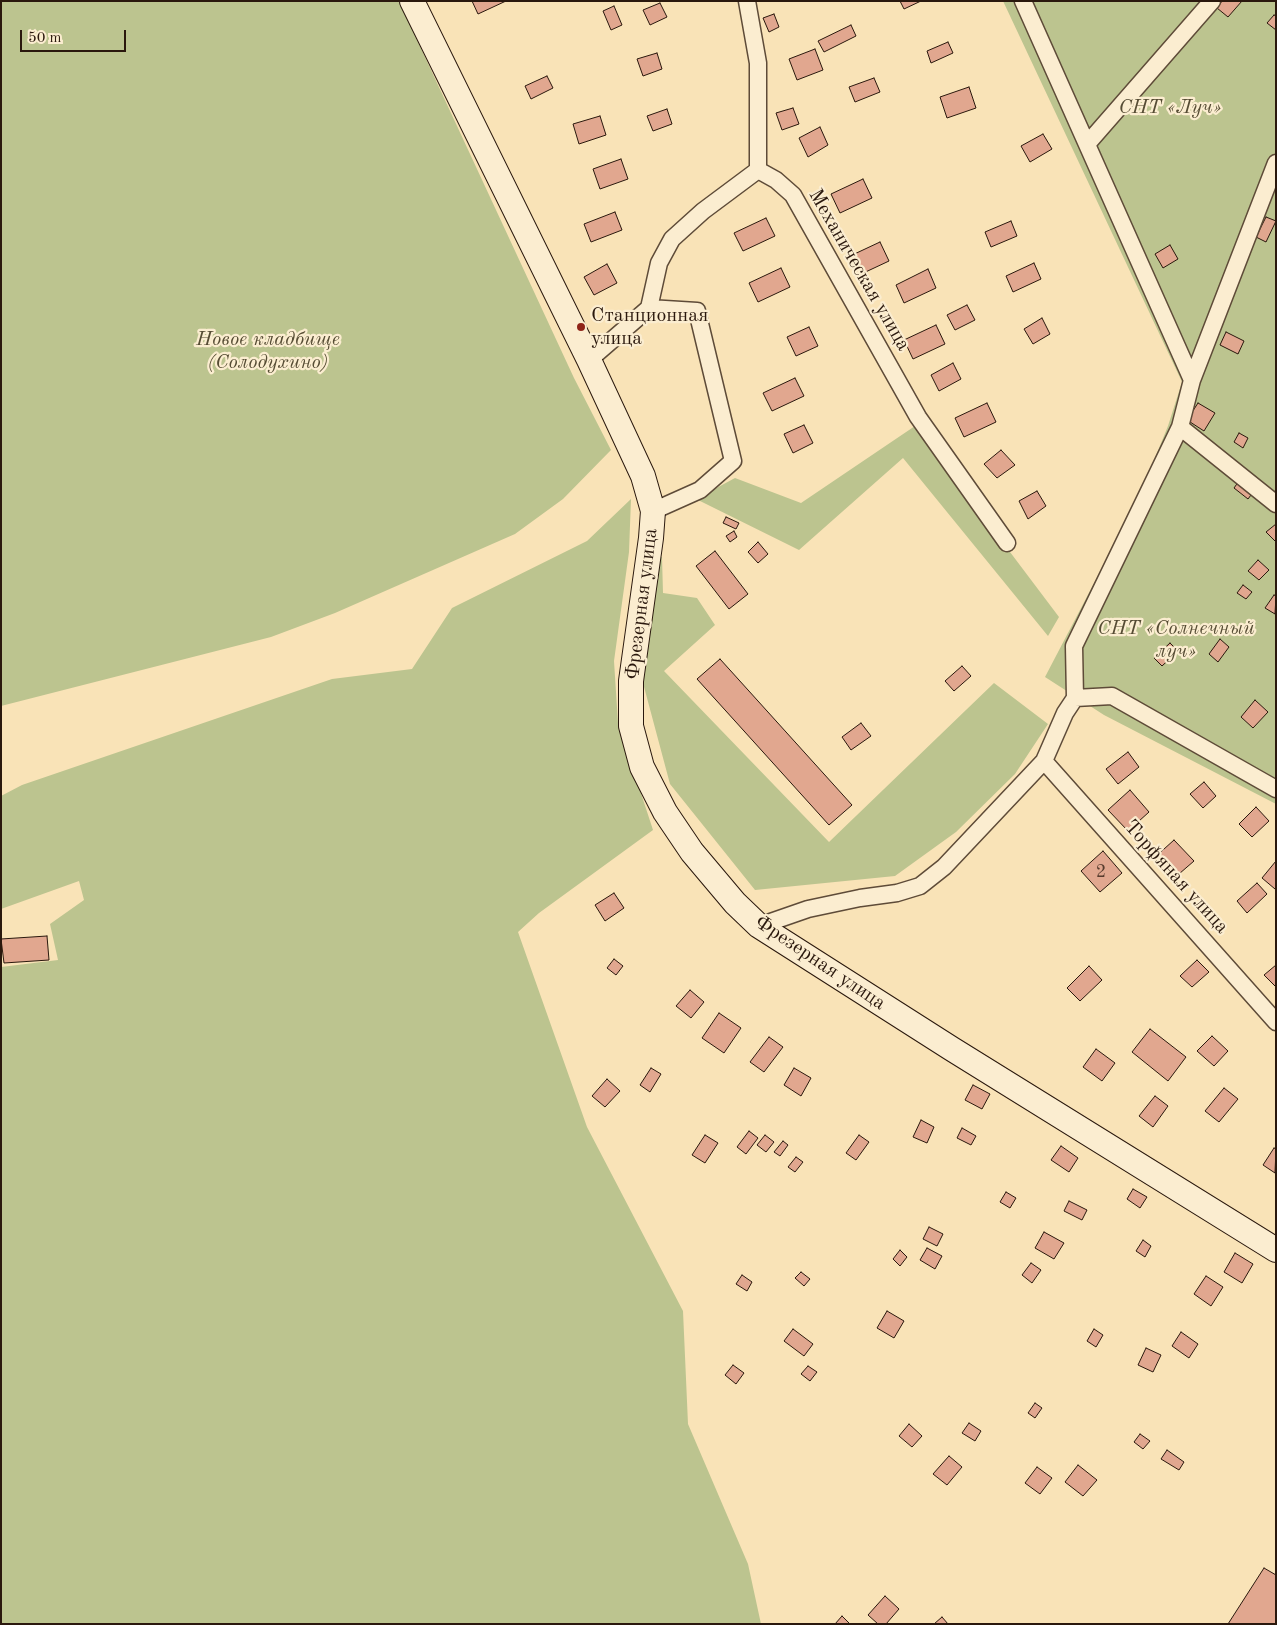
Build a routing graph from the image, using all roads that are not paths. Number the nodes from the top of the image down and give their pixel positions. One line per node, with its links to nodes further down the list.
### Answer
1 (412, 1): 10 (street)
2 (747, 1): 7 (street)
3 (1023, 1): 5 (street)
4 (1212, 1): 5 (street)
5 (1088, 143): 11 (street)
6 (1276, 163): 8 (street)
7 (758, 170): 9 (street); 15 (street, Механическая улица)
8 (1270, 193): 11 (street)
9 (649, 308): 10 (street); 14 (street)
10 (589, 360): 14 (street)
11 (1192, 380): 12 (street)
12 (1180, 427): 13 (street); 16 (street)
13 (1276, 504)
14 (652, 511): 19 (street, Фрезерная улица)
15 (1007, 543)
16 (1075, 698): 17 (street); 18 (street)
17 (1044, 761): 19 (street); 20 (street, Торфяная улица)
18 (1276, 789)
19 (759, 926): 21 (street, Фрезерная улица)
20 (1276, 1022)
21 (1276, 1250)

